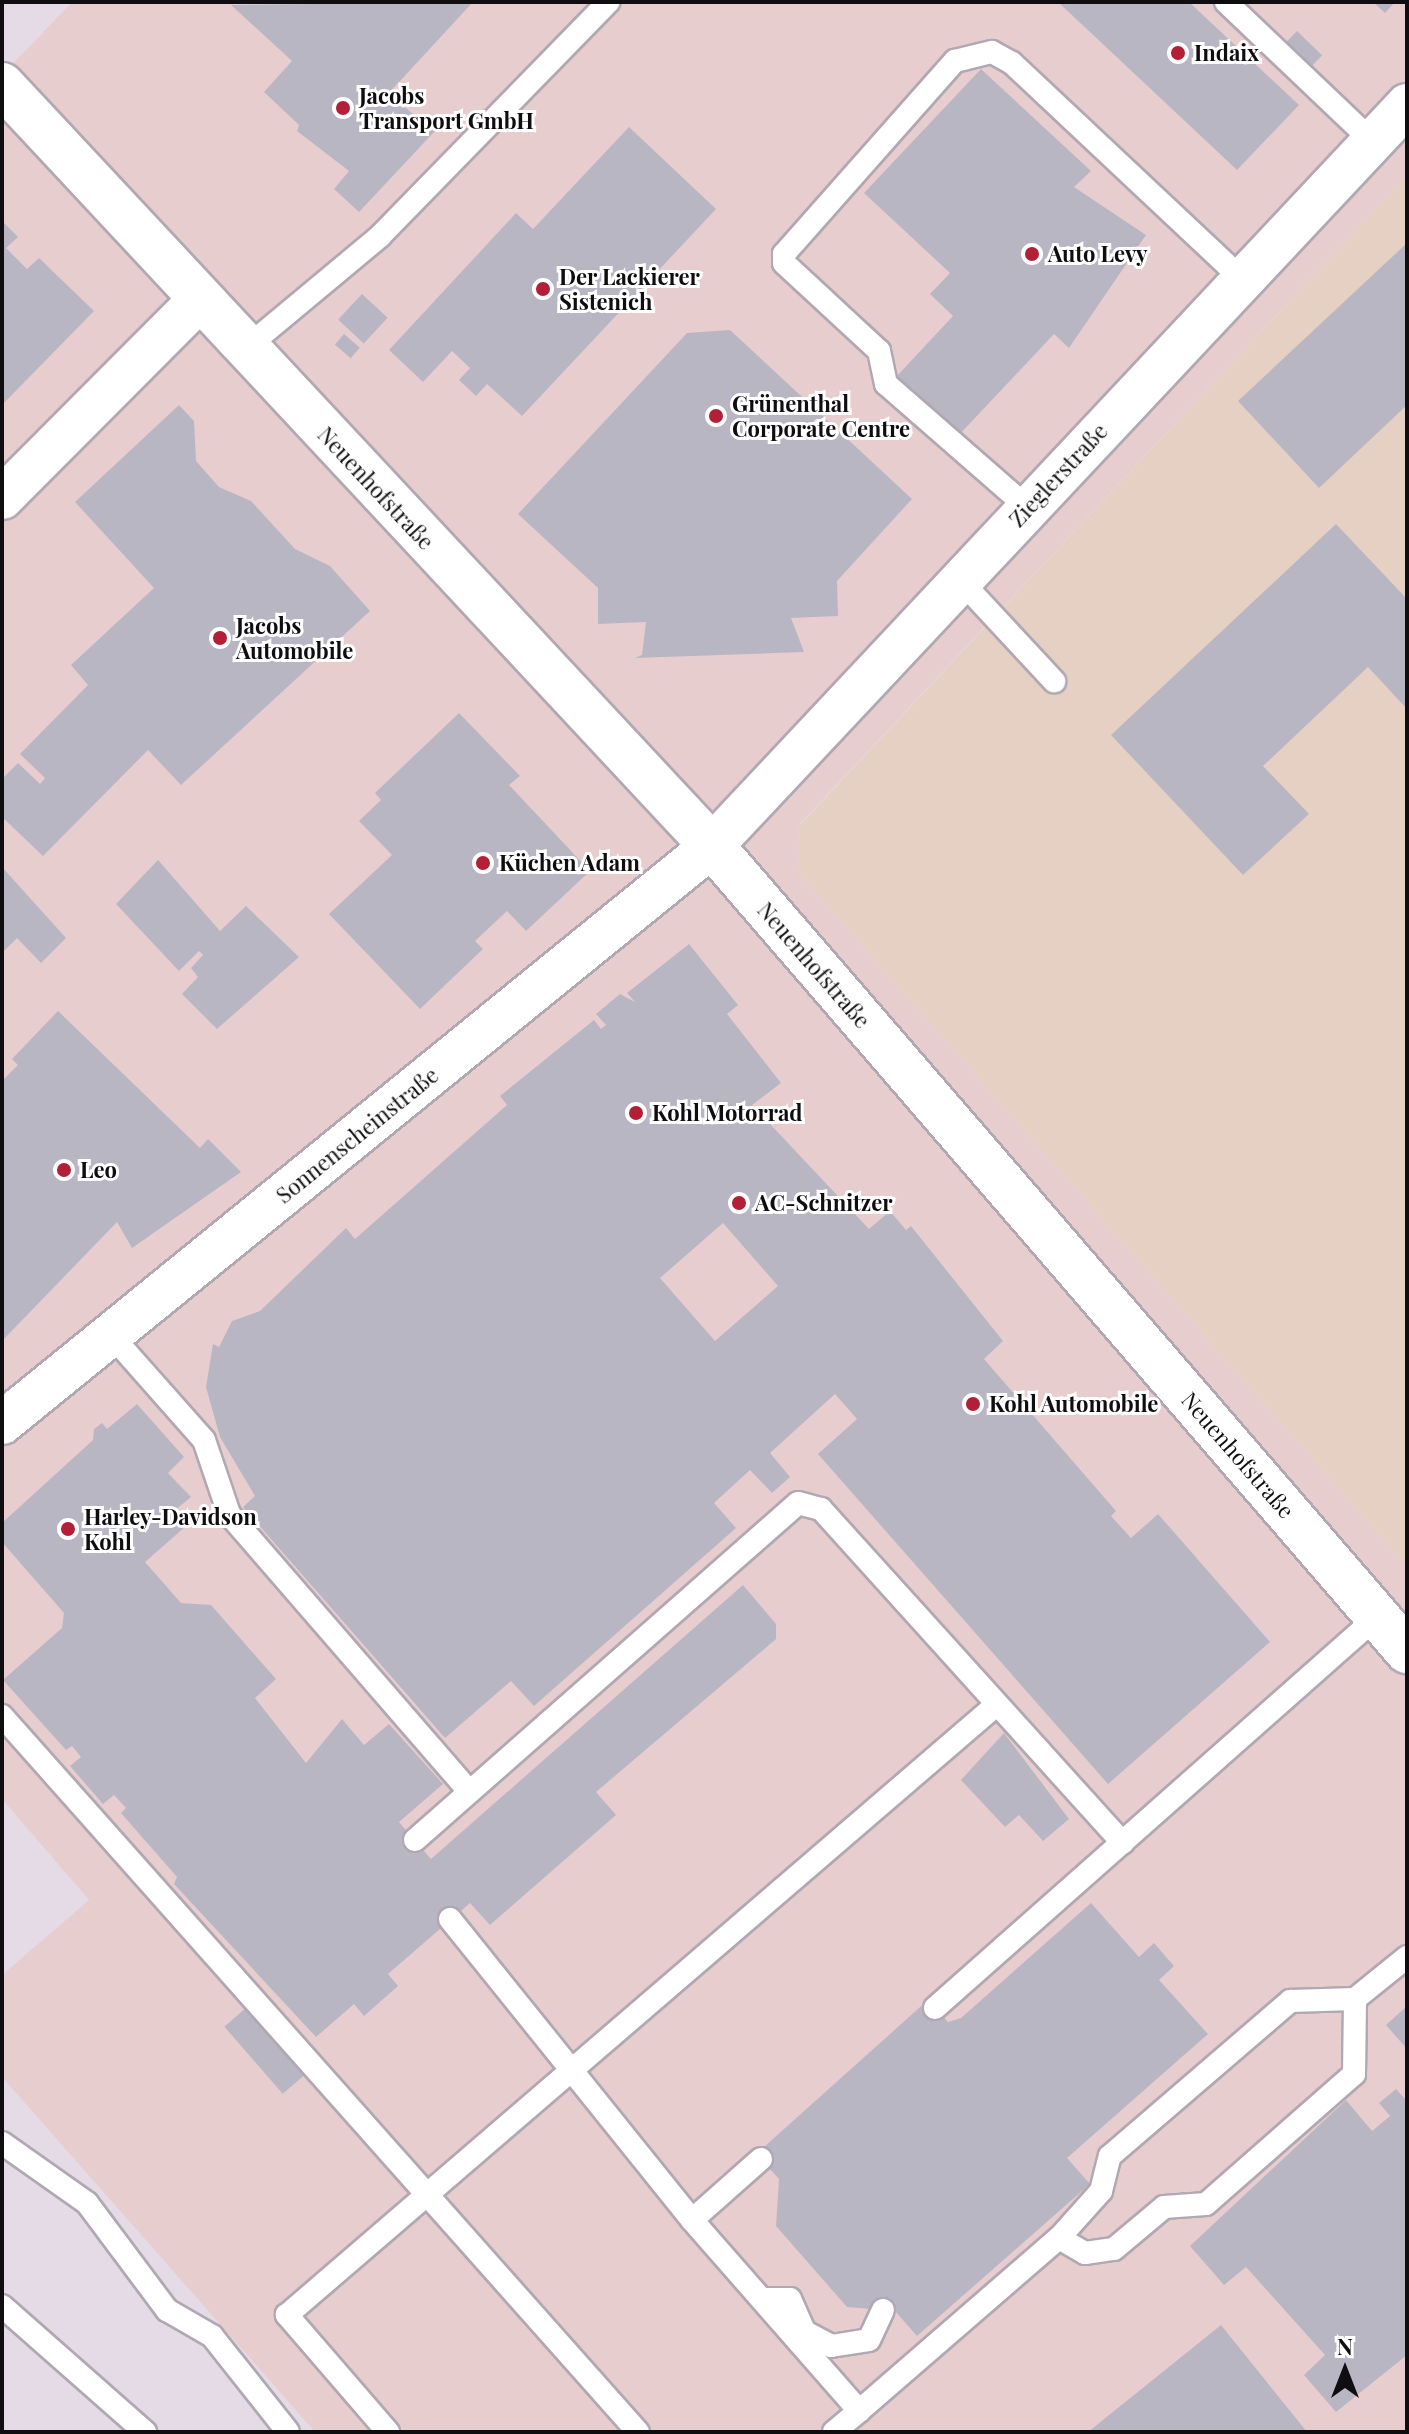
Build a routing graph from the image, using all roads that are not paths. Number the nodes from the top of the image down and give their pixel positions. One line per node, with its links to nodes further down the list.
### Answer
1 (608, 2): 8 (lane)
2 (1226, 2): 5 (lane)
3 (2, 85): 7 (street, Neuenhofstraße)
4 (1407, 105): 5 (street, Zieglerstraße)
5 (1373, 142): 6 (street, Zieglerstraße)
6 (1243, 280): 10 (street, Zieglerstraße); 10 (lane)
7 (201, 298): 8 (street, Neuenhofstraße); 9 (street)
8 (247, 347): 13 (street, Neuenhofstraße)
9 (2, 498)
10 (1027, 507): 11 (street, Zieglerstraße)
11 (961, 581): 12 (lane); 13 (street, Zieglerstraße)
12 (1054, 681)
13 (712, 846): 14 (street, Sonnenscheinstraße); 16 (street, Neuenhofstraße)
14 (111, 1335): 15 (street, Sonnenscheinstraße); 20 (lane)
15 (2, 1423)
16 (1377, 1617): 17 (street, Neuenhofstraße); 22 (lane)
17 (1407, 1651)
18 (995, 1706): 20 (lane); 22 (lane); 27 (lane)
19 (2, 1716): 30 (lane)
20 (469, 1791): 21 (lane)
21 (415, 1840)
22 (1123, 1843): 26 (lane)
23 (450, 1919): 27 (lane)
24 (1407, 1957): 25 (lane)
25 (1355, 1999): 32 (lane); 32 (lane)
26 (935, 2008)
27 (570, 2070): 30 (lane); 31 (lane)
28 (2, 2143): 38 (lane)
29 (761, 2159): 31 (lane)
30 (426, 2194): 39 (lane); 40 (lane)
31 (692, 2220): 33 (lane)
32 (1059, 2238): 36 (lane)
33 (762, 2299): 35 (lane); 36 (lane)
34 (2, 2306): 37 (lane)
35 (883, 2310)
36 (859, 2411): 41 (lane)
37 (133, 2428)
38 (288, 2432)
39 (388, 2432)
40 (638, 2432)
41 (834, 2432)

